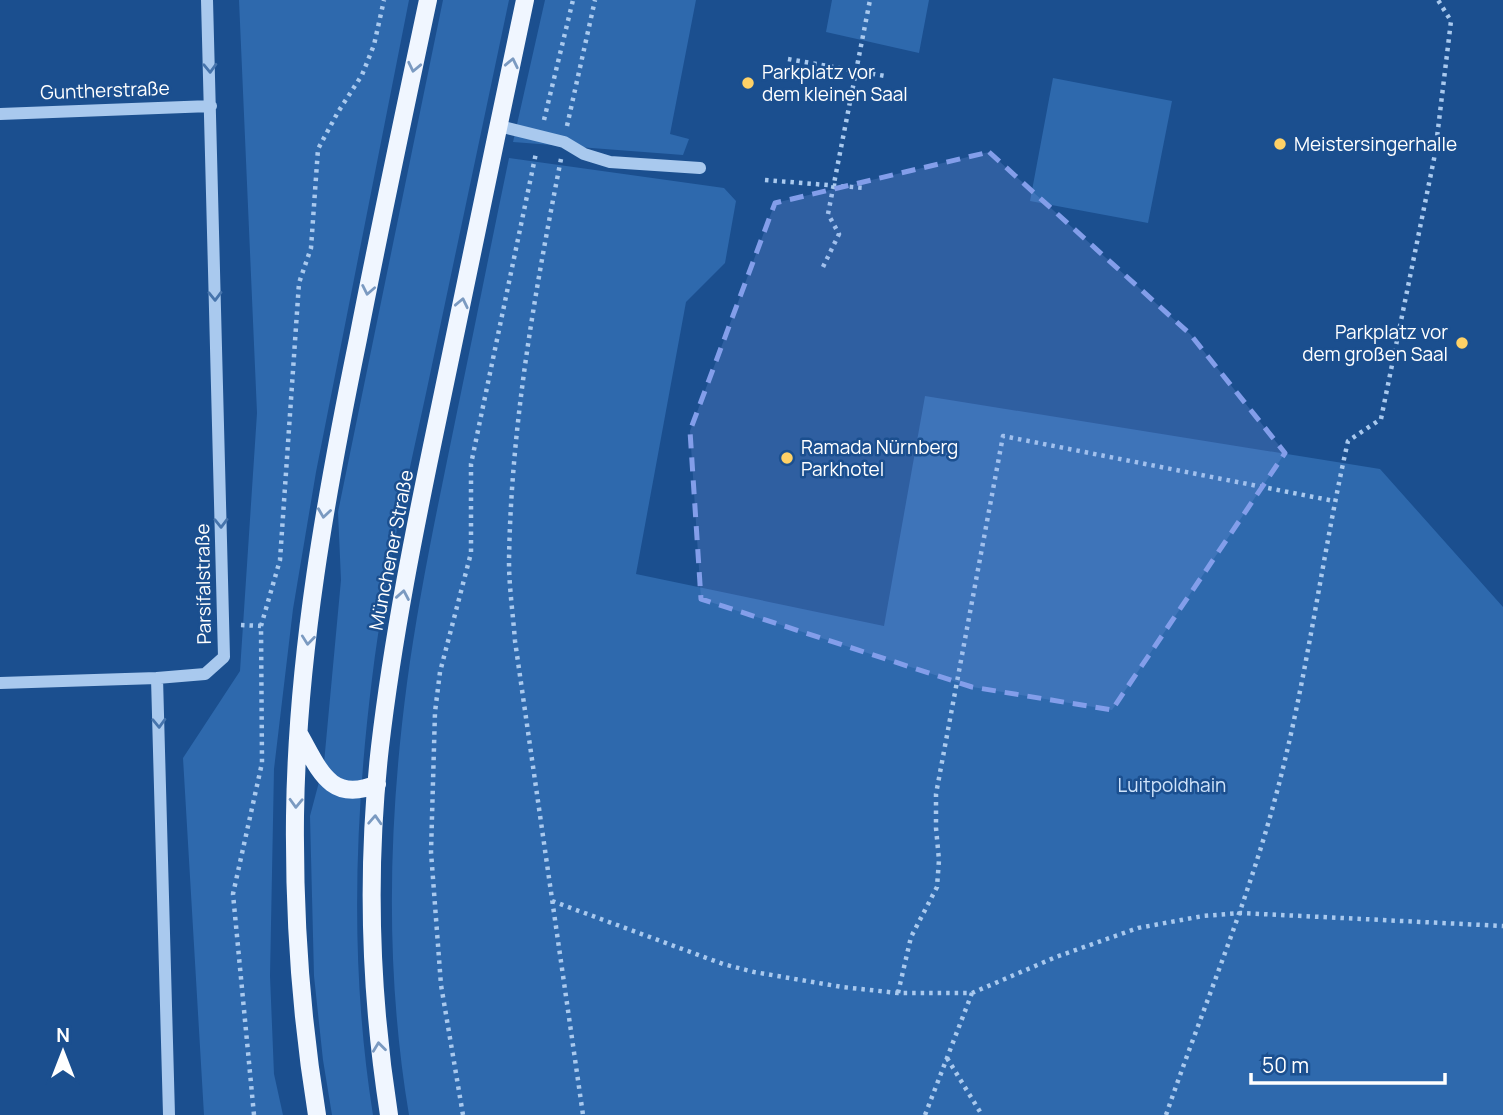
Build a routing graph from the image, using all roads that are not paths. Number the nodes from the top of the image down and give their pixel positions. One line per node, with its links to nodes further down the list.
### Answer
1 (207, 0): 4 (street, Parsifalstraße, one-way to 4)
2 (428, 0): 10 (main road, one-way to 10)
3 (525, 0): 6 (main road, Münchener Straße, one-way to 3)
4 (211, 106): 5 (street, Guntherstraße); 8 (street, Parsifalstraße, one-way to 8)
5 (0, 114)
6 (499, 126): 7 (street); 11 (main road, Münchener Straße, one-way to 6)
7 (700, 168)
8 (157, 678): 9 (street, Parsifalstraße); 12 (street, one-way to 12)
9 (0, 683)
10 (299, 734): 11 (main road); 13 (main road, one-way to 13)
11 (377, 784): 14 (main road, Münchener Straße, one-way to 11)
12 (169, 1115)
13 (317, 1115)
14 (389, 1115)

